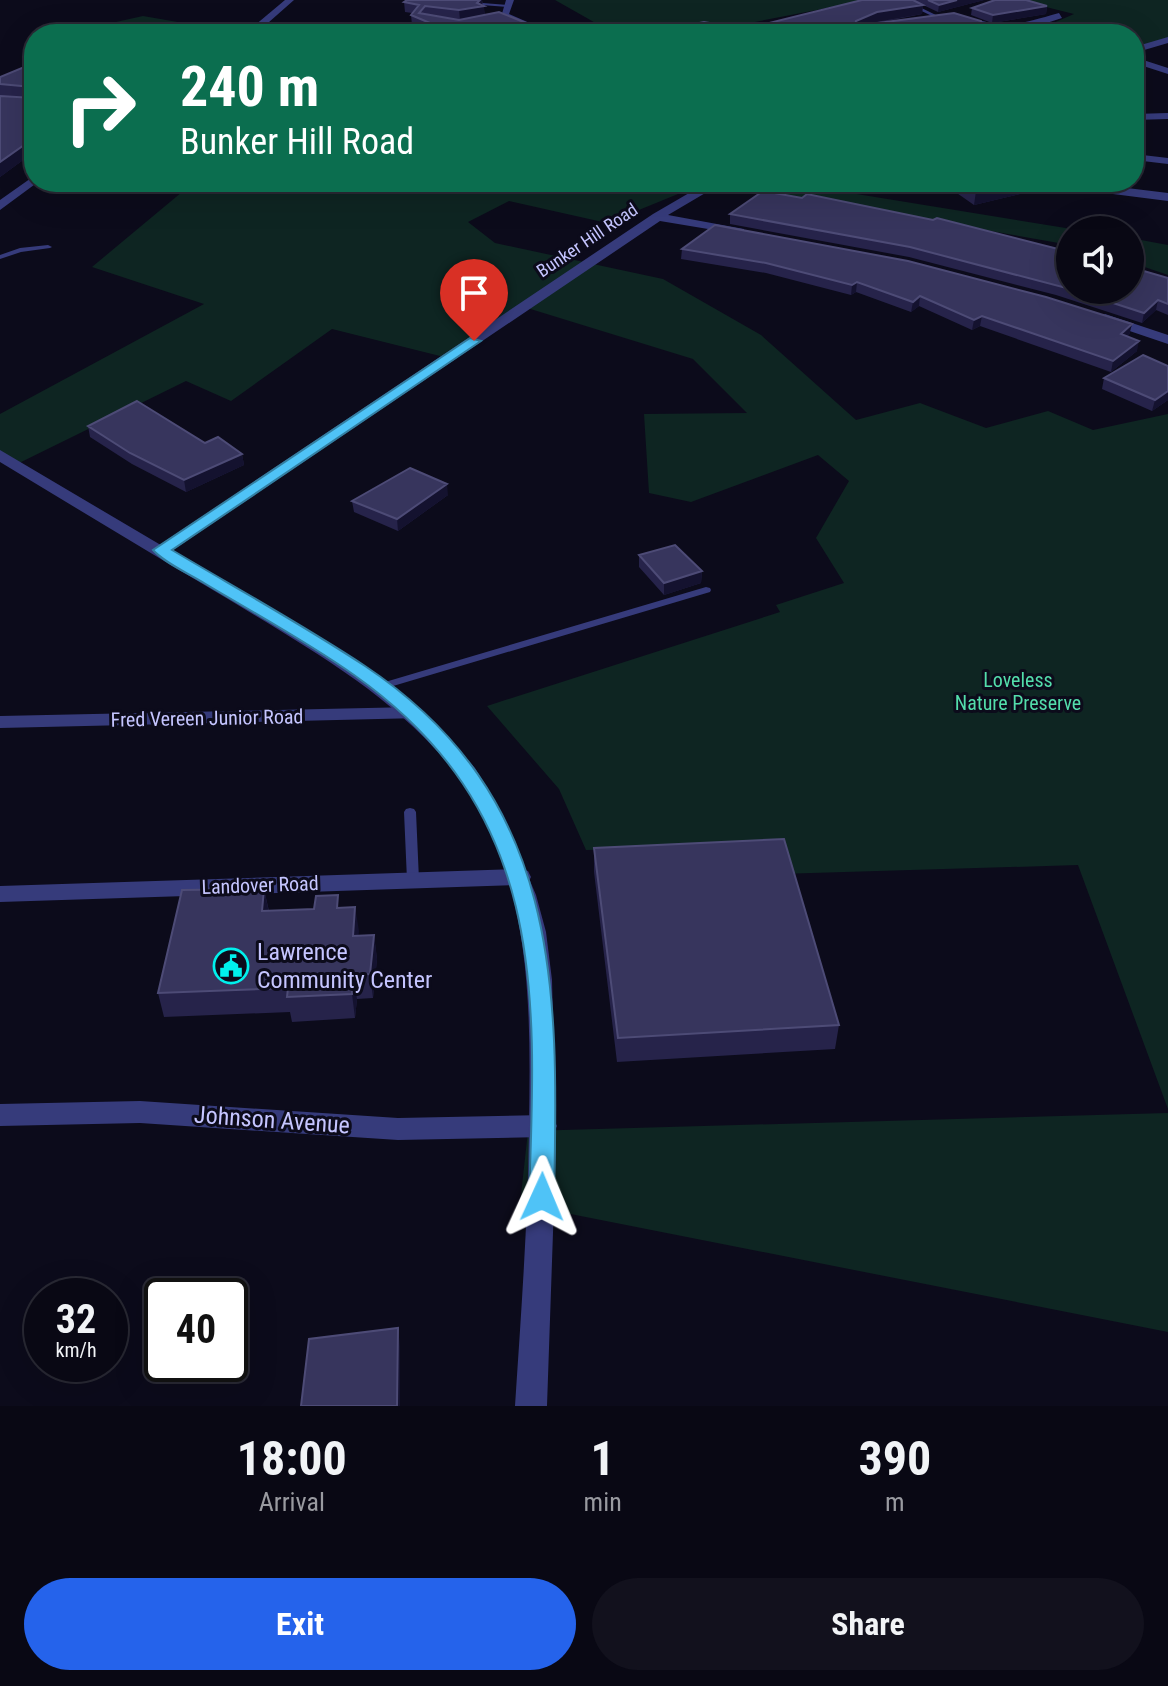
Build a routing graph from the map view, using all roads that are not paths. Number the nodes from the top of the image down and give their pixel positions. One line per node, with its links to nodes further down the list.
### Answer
1 (290, 0): 11 (street)
2 (901, 0): 7 (lane)
3 (463, 3): 4 (lane)
4 (508, 7): 9 (lane); 12 (street)
5 (975, 8): 8 (street)
6 (1059, 16): 14 (street)
7 (938, 17): 8 (street); 10 (street)
8 (952, 17): 13 (street)
9 (491, 19)
10 (911, 22)
11 (262, 24)
12 (534, 24)
13 (978, 24)
14 (1034, 24)
15 (1168, 40): 16 (street)
16 (1144, 47)
17 (1144, 63): 18 (street)
18 (1168, 71)
19 (1168, 116): 20 (street)
20 (1144, 117)
21 (1144, 158): 22 (street)
22 (1168, 161)
23 (24, 188): 27 (street)
24 (695, 192): 28 (street, Bunker Hill Road)
25 (1129, 192): 26 (street)
26 (1168, 197)
27 (0, 206)
28 (657, 217): 29 (street); 35 (street, Bunker Hill Road)
29 (756, 235)
30 (48, 247): 31 (lane)
31 (0, 257)
32 (1089, 313): 33 (street)
33 (1168, 340)
34 (0, 455): 35 (street)
35 (161, 550): 37 (street)
36 (706, 590): 37 (lane)
37 (379, 687): 38 (street)
38 (413, 713): 39 (street, Fred Vereen Junior Road); 41 (street)
39 (0, 722)
40 (410, 812): 42 (lane)
41 (520, 877): 42 (street, Landover Road); 45 (street)
42 (413, 880): 43 (street, Landover Road)
43 (0, 894)
44 (0, 1115): 45 (street, Johnson Avenue)
45 (544, 1126): 46 (street)
46 (531, 1406)

